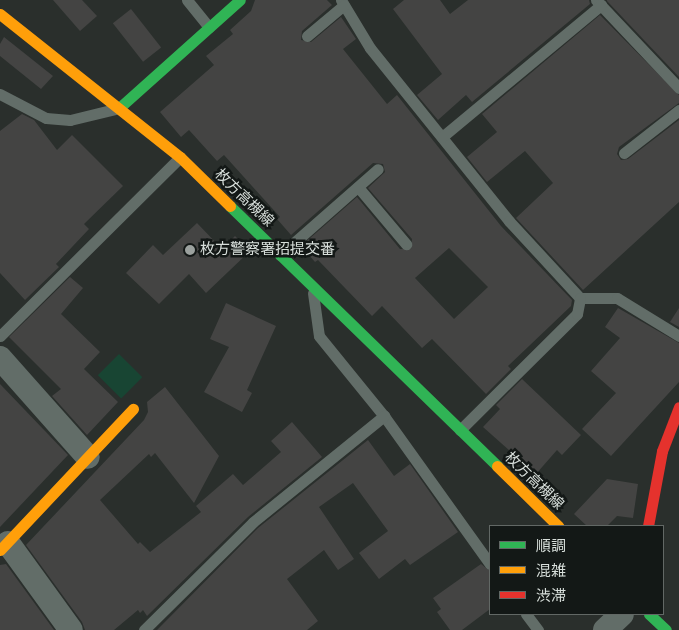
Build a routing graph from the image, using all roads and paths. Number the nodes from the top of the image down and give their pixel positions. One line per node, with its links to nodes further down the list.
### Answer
1 (187, 0): 6 (lane)
2 (240, 0): 6 (main road)
3 (342, 2): 7 (lane); 12 (lane)
4 (598, 3): 8 (lane); 12 (lane)
5 (0, 14): 10 (main road, 枚方高槻線)
6 (209, 27): 10 (main road)
7 (307, 36)
8 (679, 88)
9 (0, 94): 10 (lane)
10 (119, 108): 14 (main road, 枚方高槻線)
11 (679, 110): 13 (lane)
12 (442, 137): 20 (lane)
13 (624, 153)
14 (180, 157): 18 (main road, 枚方高槻線); 21 (lane)
15 (378, 168): 16 (lane)
16 (358, 187): 17 (lane); 18 (lane)
17 (406, 244)
18 (280, 255): 19 (main road, 枚方高槻線)
19 (312, 287): 26 (lane); 27 (main road, 枚方高槻線)
20 (580, 298): 22 (lane); 27 (lane)
21 (0, 336)
22 (679, 336)
23 (0, 358): 28 (street)
24 (133, 409): 28 (main road)
25 (678, 412): 30 (main road)
26 (384, 416): 32 (lane); 37 (lane)
27 (460, 430): 29 (main road, 枚方高槻線)
28 (88, 457): 31 (main road)
29 (557, 525)
30 (648, 525)
31 (4, 546): 36 (street)
32 (489, 563)
33 (527, 615): 38 (lane)
34 (621, 615): 39 (street)
35 (650, 615): 40 (main road)
36 (72, 630)
37 (144, 630)
38 (538, 630)
39 (605, 630)
40 (666, 630)

